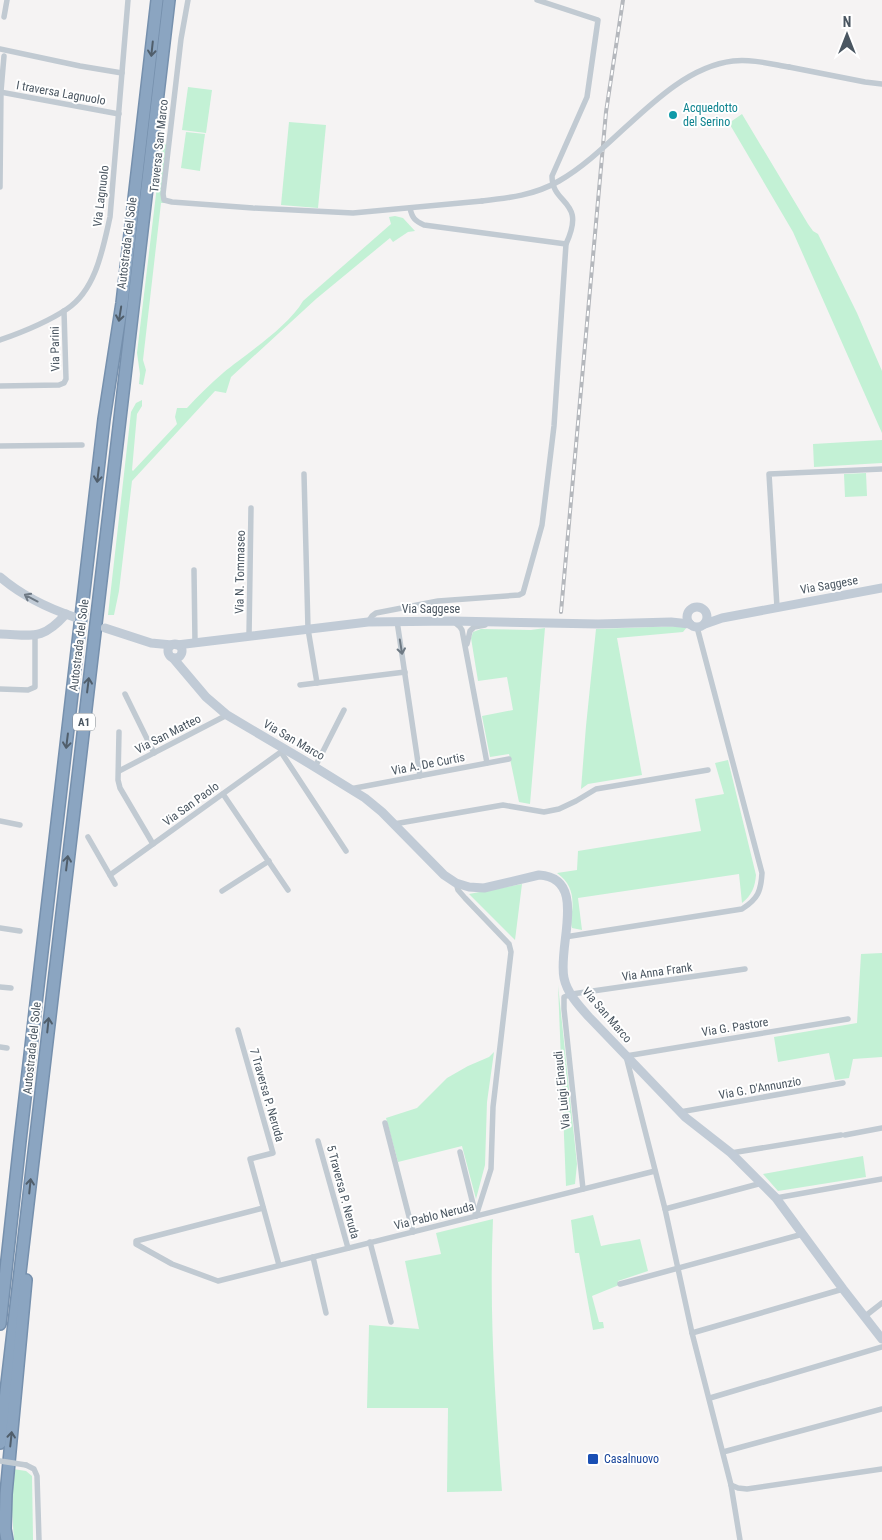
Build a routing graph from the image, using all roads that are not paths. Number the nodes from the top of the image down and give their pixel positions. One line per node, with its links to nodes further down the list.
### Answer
1 (7, 0): 7 (street)
2 (128, 0): 10 (street, Via Lagnuolo)
3 (157, 0): 91 (highway, Autostrada del Sole / A1, one-way to 91)
4 (169, 0): 99 (highway, Autostrada del Sole / A1, one-way to 4)
5 (188, 0): 15 (street, Traversa San Marco)
6 (537, 0): 16 (street)
7 (4, 17)
8 (0, 49): 10 (street)
9 (4, 56): 12 (street)
10 (122, 72): 13 (street, Via Lagnuolo)
11 (882, 84): 15 (street, bridge)
12 (0, 92): 13 (street, I traversa Lagnuolo); 14 (street)
13 (119, 114): 17 (street, Via Lagnuolo)
14 (0, 187)
15 (410, 208): 16 (street)
16 (566, 244): 33 (street)
17 (64, 311): 18 (street, Via Lagnuolo); 19 (street, Via Parini)
18 (0, 340)
19 (0, 386)
20 (82, 445): 21 (street)
21 (0, 446)
22 (882, 469): 28 (street)
23 (304, 474): 39 (street)
24 (251, 508): 42 (street, Via N. Tommaseo)
25 (194, 570): 43 (street)
26 (0, 576): 41 (main road, one-way to 26)
27 (882, 588): 28 (main road, Via Saggese)
28 (777, 607): 31 (main road, Via Saggese)
29 (690, 610): 30 (main road); 35 (main road); 37 (main road)
30 (707, 613): 31 (main road); 37 (main road)
31 (722, 618): 37 (main road, Via Saggese)
32 (453, 621): 34 (main road, Via Saggese); 36 (main road, Via Saggese); 45 (street)
33 (368, 622): 34 (main road, Via Saggese); 39 (main road, Via Saggese)
34 (397, 622): 46 (street, one-way to 46)
35 (671, 622): 36 (main road, Via Saggese); 37 (main road, Via Saggese)
36 (540, 623): 45 (street)
37 (697, 625): 78 (street)
38 (104, 628): 44 (main road)
39 (308, 629): 42 (main road, Via Saggese); 47 (street)
40 (0, 634): 41 (main road)
41 (35, 635): 49 (street)
42 (249, 636): 43 (main road, Via Saggese)
43 (194, 642): 44 (main road, Via Saggese)
44 (176, 652): 52 (main road, Via San Marco)
45 (467, 654): 57 (street)
46 (404, 672): 47 (street); 61 (street)
47 (316, 683): 48 (street)
48 (300, 685)
49 (0, 689)
50 (125, 694): 55 (street)
51 (344, 710): 58 (street)
52 (227, 715): 54 (main road, Via San Marco); 55 (street, Via San Matteo)
53 (119, 732): 60 (street)
54 (283, 750): 58 (main road, Via San Marco); 63 (street, Via San Paolo); 69 (street)
55 (154, 753): 60 (street, Via San Matteo)
56 (508, 759): 57 (street, Via A. De Curtis)
57 (487, 763): 61 (street, Via A. De Curtis)
58 (315, 767): 62 (main road, Via San Marco)
59 (708, 770): 65 (street)
60 (118, 771): 68 (street)
61 (420, 776): 62 (street, Via A. De Curtis)
62 (350, 789): 65 (main road, Via San Marco)
63 (222, 794): 68 (street, Via San Paolo); 70 (street)
64 (0, 821): 66 (street)
65 (394, 824): 72 (main road, Via San Marco)
66 (20, 825)
67 (88, 837): 71 (street)
68 (153, 844): 71 (street, Via San Paolo)
69 (346, 850)
70 (269, 861): 74 (street); 75 (street)
71 (110, 875): 73 (street)
72 (456, 883): 78 (main road, Via San Marco); 102 (street)
73 (115, 884)
74 (288, 890)
75 (222, 891)
76 (0, 928): 77 (street)
77 (20, 931)
78 (565, 937): 82 (main road, Via San Marco)
79 (745, 969): 82 (street, Via Anna Frank)
80 (0, 987): 81 (street)
81 (12, 988)
82 (572, 994): 85 (main road, Via San Marco); 97 (street, Via Luigi Einaudi)
83 (848, 1019): 85 (street, Via G. Pastore)
84 (238, 1030): 100 (street, 7 Traversa P. Neruda)
85 (626, 1056): 87 (main road, Via San Marco); 94 (street)
86 (843, 1083): 87 (street, Via G. D'Annunzio)
87 (680, 1112): 93 (main road, Via San Marco)
88 (385, 1123): 103 (street)
89 (882, 1128): 93 (street)
90 (318, 1141): 106 (street, 5 Traversa P. Neruda)
91 (20, 1142): 110 (highway); 117 (highway, Autostrada del Sole / A1)
92 (460, 1152): 102 (street)
93 (731, 1154): 96 (main road, Via San Marco)
94 (655, 1171): 97 (street, Via Pablo Neruda); 101 (street)
95 (882, 1179): 98 (street)
96 (762, 1183): 98 (main road, Via San Marco); 101 (street)
97 (583, 1189): 102 (street, Via Pablo Neruda)
98 (776, 1198): 104 (main road, Via San Marco)
99 (27, 1207): 123 (highway, Autostrada del Sole / A1); 128 (highway, one-way to 99)
100 (263, 1208): 108 (street, 7 Traversa P. Neruda); 108 (street, Via Pablo Neruda)
101 (665, 1210): 109 (street)
102 (476, 1216): 103 (street, Via Pablo Neruda)
103 (413, 1232): 105 (street, Via Pablo Neruda)
104 (803, 1234): 109 (street); 112 (main road, Via San Marco)
105 (370, 1242): 106 (street, Via Pablo Neruda); 116 (street)
106 (348, 1248): 107 (street, Via Pablo Neruda)
107 (313, 1257): 108 (street, Via Pablo Neruda); 114 (street)
108 (279, 1265)
109 (679, 1267): 111 (street); 118 (street)
110 (0, 1278)
111 (620, 1284)
112 (842, 1289): 115 (main road, Via San Marco); 118 (street)
113 (882, 1302): 115 (street)
114 (326, 1313)
115 (864, 1317): 119 (main road, Via San Marco)
116 (391, 1322)
117 (0, 1324)
118 (692, 1333): 121 (street)
119 (882, 1339)
120 (882, 1347): 121 (street)
121 (710, 1398): 124 (street)
122 (882, 1409): 124 (street)
123 (0, 1443)
124 (723, 1452): 127 (street)
125 (0, 1462): 129 (street, bridge)
126 (882, 1469): 127 (street)
127 (731, 1485): 130 (street)
128 (7, 1540)
129 (39, 1540)
130 (740, 1540)

